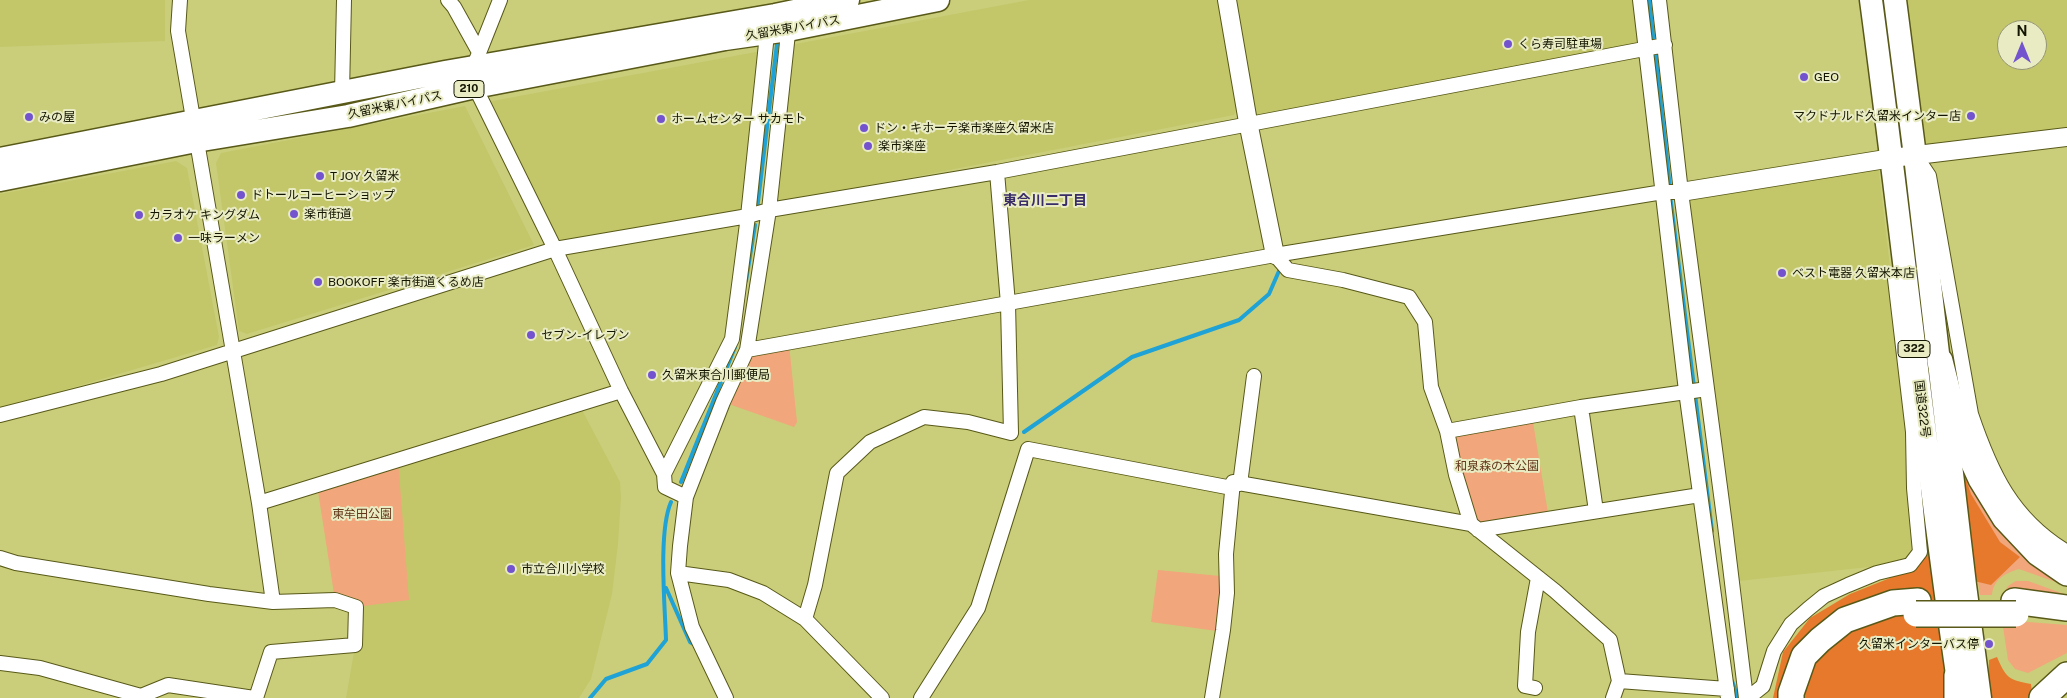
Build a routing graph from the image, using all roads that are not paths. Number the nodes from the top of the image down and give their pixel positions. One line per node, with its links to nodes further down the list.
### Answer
1 (180, 0): 18 (street)
2 (344, 0): 16 (street)
3 (448, 0): 15 (street)
4 (500, 0): 15 (street)
5 (848, 0): 12 (highway, 久留米東バイパス / 210)
6 (938, 0): 12 (highway, 久留米東バイパス / 210)
7 (1227, 0): 17 (street)
8 (1640, 0): 14 (street)
9 (1659, 0): 13 (street)
10 (1871, 0): 21 (highway, 国道322号 / 322)
11 (1895, 0): 20 (highway, 国道322号 / 322)
12 (781, 15): 15 (highway, 久留米東バイパス / 210); 27 (street); 28 (street)
13 (1664, 44): 14 (street); 26 (street)
14 (1646, 47): 17 (street); 25 (street)
15 (476, 69): 16 (highway, 久留米東バイパス / 210); 18 (highway, 久留米東バイパス / 210); 29 (street)
16 (342, 93): 18 (highway, 久留米東バイパス / 210)
17 (1248, 122): 23 (street); 30 (street)
18 (194, 131): 22 (highway, 久留米東バイパス / 210); 24 (highway, 久留米東バイパス / 210); 33 (street)
19 (2067, 137): 20 (street)
20 (1916, 156): 21 (street); 34 (highway, 国道322号 / 322); 51 (street)
21 (1892, 158): 26 (street); 66 (highway, 国道322号 / 322); 75 (street)
22 (0, 159)
23 (997, 172): 27 (street); 31 (street)
24 (0, 180)
25 (1663, 192): 26 (street); 30 (street); 38 (street)
26 (1681, 192): 36 (street)
27 (769, 210): 28 (street); 32 (street)
28 (748, 216): 29 (street); 44 (street)
29 (555, 249): 33 (street); 37 (street)
30 (1275, 255): 31 (street); 41 (street)
31 (1008, 304): 32 (street); 42 (street)
32 (747, 350): 47 (street)
33 (234, 352): 40 (street); 48 (street)
34 (1940, 360): 54 (highway); 78 (highway, 国道322号 / 322)
35 (1254, 376): 45 (street)
36 (1707, 389): 38 (street); 75 (street)
37 (621, 391): 44 (street); 48 (street)
38 (1686, 391): 39 (street); 46 (street)
39 (1581, 408): 41 (street); 49 (street)
40 (0, 415)
41 (1447, 431): 50 (street)
42 (1011, 433): 43 (street); 60 (street)
43 (1028, 449): 45 (street); 72 (street)
44 (664, 474): 47 (street)
45 (1236, 486): 50 (street); 73 (street)
46 (1700, 495): 49 (street); 67 (street)
47 (686, 497): 53 (street)
48 (259, 503): 56 (street)
49 (1596, 511): 50 (street)
50 (1474, 527): 55 (street)
51 (2067, 552)
52 (0, 558): 56 (street)
53 (678, 573): 60 (street); 70 (street)
54 (2067, 573)
55 (1538, 578): 64 (street); 65 (street)
56 (273, 602): 69 (street)
57 (1917, 607): 58 (highway); 76 (highway); 77 (highway)
58 (2015, 607): 59 (highway); 61 (highway)
59 (2067, 608)
60 (805, 619): 71 (street)
61 (2067, 619)
62 (0, 663): 68 (street)
63 (2067, 675): 79 (highway)
64 (1618, 681): 67 (street); 74 (street)
65 (1535, 688)
66 (1958, 691)
67 (1728, 694)
68 (141, 697): 69 (street)
69 (255, 698)
70 (726, 698)
71 (882, 698)
72 (921, 698)
73 (1212, 698)
74 (1613, 698)
75 (1747, 698)
76 (1791, 698)
77 (1804, 698)
78 (1980, 698)
79 (2042, 698)

